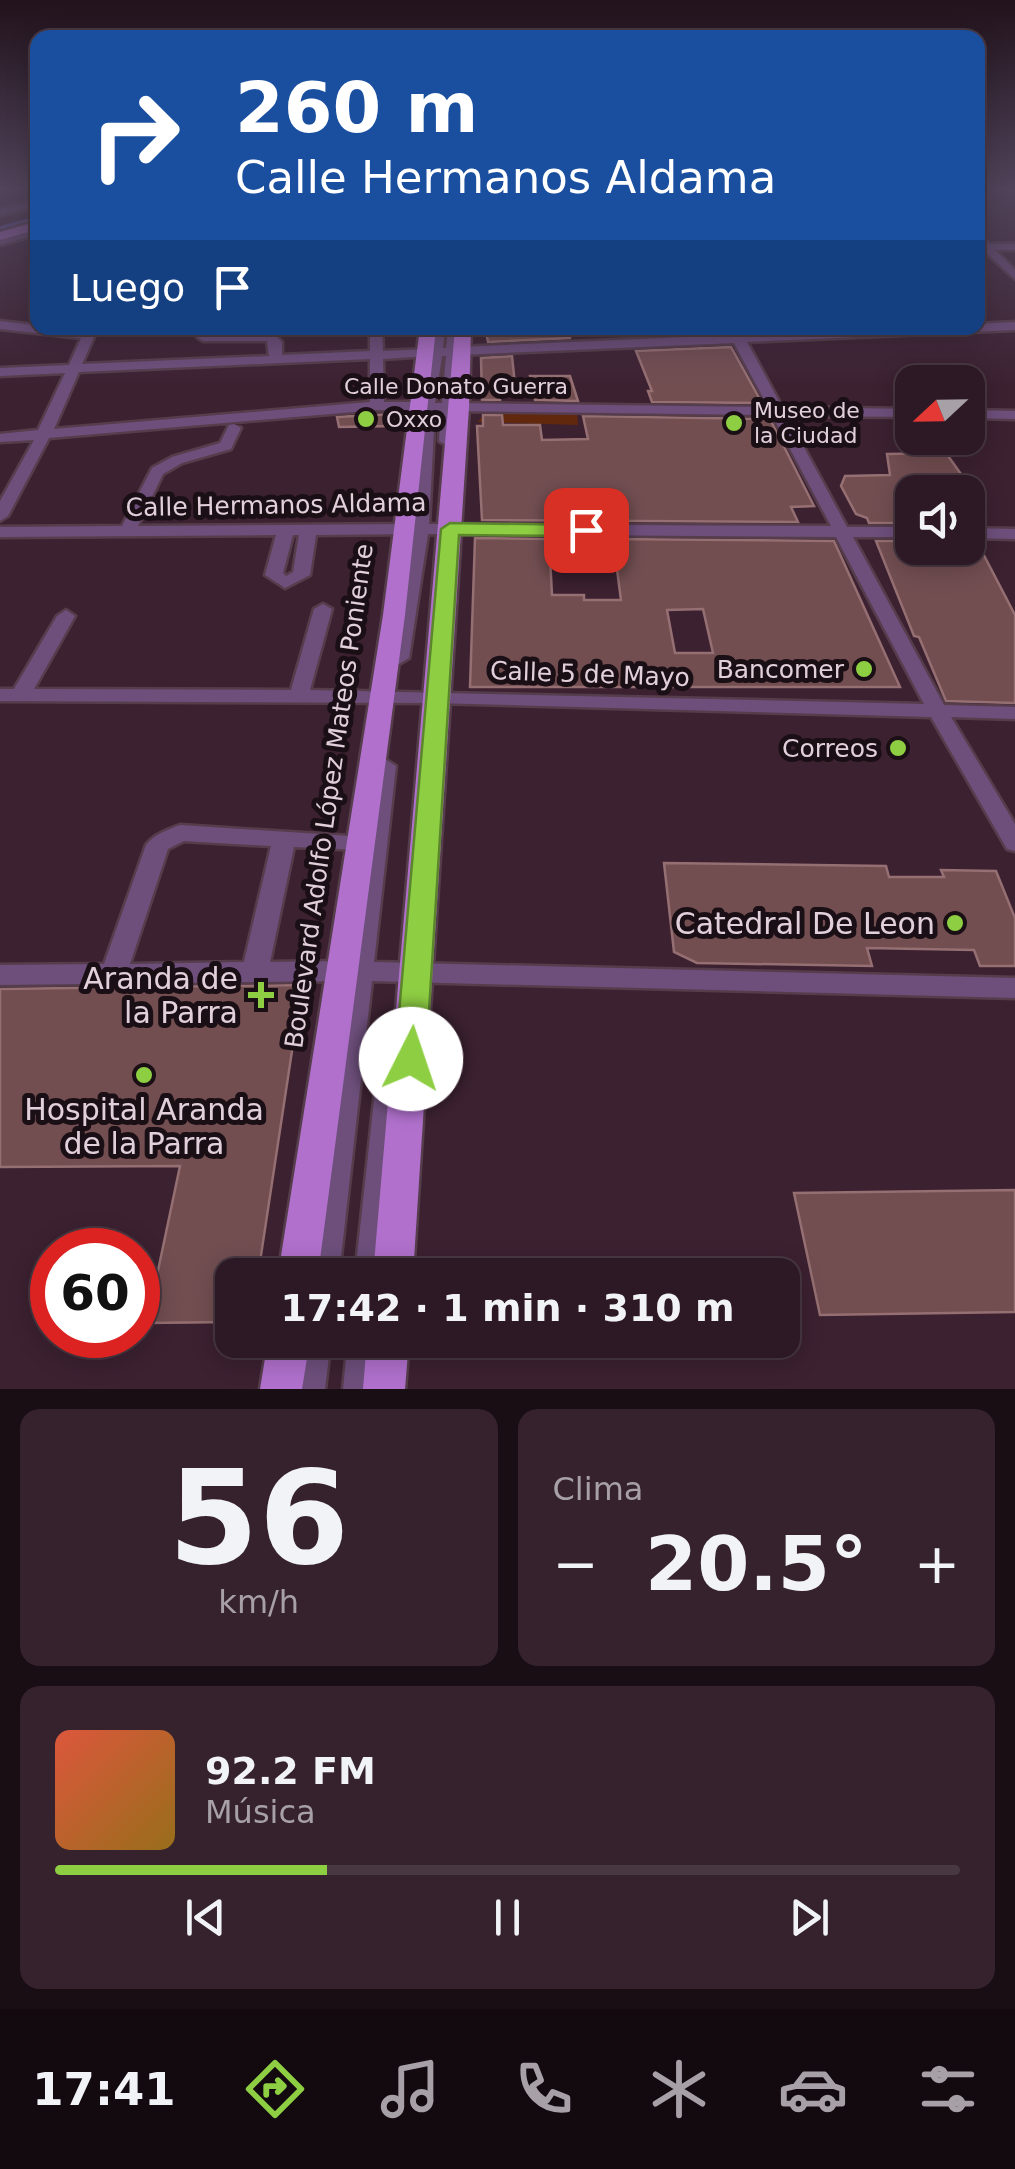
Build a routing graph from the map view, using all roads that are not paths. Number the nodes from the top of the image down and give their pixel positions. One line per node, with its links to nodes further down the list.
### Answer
1 (992, 255): 2 (street)
2 (1015, 276)
3 (0, 325): 5 (street)
4 (1015, 326): 6 (street)
5 (30, 327)
6 (985, 327)
7 (88, 335): 15 (street)
8 (263, 335): 14 (street)
9 (377, 335): 13 (street)
10 (714, 335): 12 (street)
11 (737, 335): 19 (street)
12 (446, 347): 13 (street); 18 (street)
13 (379, 354): 14 (street); 17 (street)
14 (275, 359): 15 (street)
15 (72, 369): 16 (street); 24 (street)
16 (0, 372)
17 (377, 406): 18 (street, Calle Donato Guerra); 24 (street, Calle Donato Guerra)
18 (439, 407): 19 (street, Calle Donato Guerra); 27 (street); 27 (main road, Boulevard Adolfo López Mateos Poniente)
19 (780, 411): 20 (street, Calle Donato Guerra); 32 (street)
20 (895, 413)
21 (985, 414): 22 (street)
22 (1015, 414)
23 (234, 428): 31 (street)
24 (44, 434): 25 (street, Calle Donato Guerra); 26 (street)
25 (0, 438)
26 (0, 516)
27 (428, 529): 29 (street, Calle Hermanos Aldama); 32 (street, Calle Hermanos Aldama); 40 (street); 41 (main road, Boulevard Adolfo López Mateos Poniente)
28 (286, 530): 29 (street, Calle Hermanos Aldama); 29 (street); 31 (street, Calle Hermanos Aldama)
29 (308, 530)
30 (0, 532): 31 (street, Calle Hermanos Aldama)
31 (127, 532)
32 (844, 532): 33 (street, Calle Hermanos Aldama); 42 (street)
33 (895, 532)
34 (985, 533): 35 (street)
35 (1015, 534)
36 (323, 610): 39 (street)
37 (66, 616): 38 (street)
38 (11, 695): 39 (street, Calle 5 de Mayo)
39 (298, 696): 40 (street, Calle 5 de Mayo)
40 (386, 697): 41 (street, Calle 5 de Mayo); 45 (main road, Boulevard Adolfo López Mateos Poniente); 48 (street)
41 (430, 697): 42 (street, Calle 5 de Mayo); 49 (main road, Boulevard Adolfo López Mateos Poniente)
42 (938, 712): 43 (street, Calle 5 de Mayo); 46 (street)
43 (1015, 712)
44 (284, 838): 45 (street); 47 (street); 50 (street)
45 (360, 843): 48 (main road, Boulevard Adolfo López Mateos Poniente)
46 (1015, 844)
47 (254, 971): 48 (street); 50 (street)
48 (353, 971): 49 (street); 53 (main road, Boulevard Adolfo López Mateos Poniente); 54 (street)
49 (409, 973): 52 (street); 55 (street); 56 (main road, Boulevard Adolfo López Mateos Poniente)
50 (114, 974): 51 (street)
51 (0, 975)
52 (1015, 988)
53 (301, 1258)
54 (324, 1258)
55 (373, 1258)
56 (395, 1258)
57 (286, 1358): 61 (main road)
58 (312, 1358): 62 (street)
59 (363, 1358): 63 (street)
60 (387, 1358): 64 (main road)
61 (282, 1389)
62 (308, 1389)
63 (360, 1389)
64 (384, 1389)

